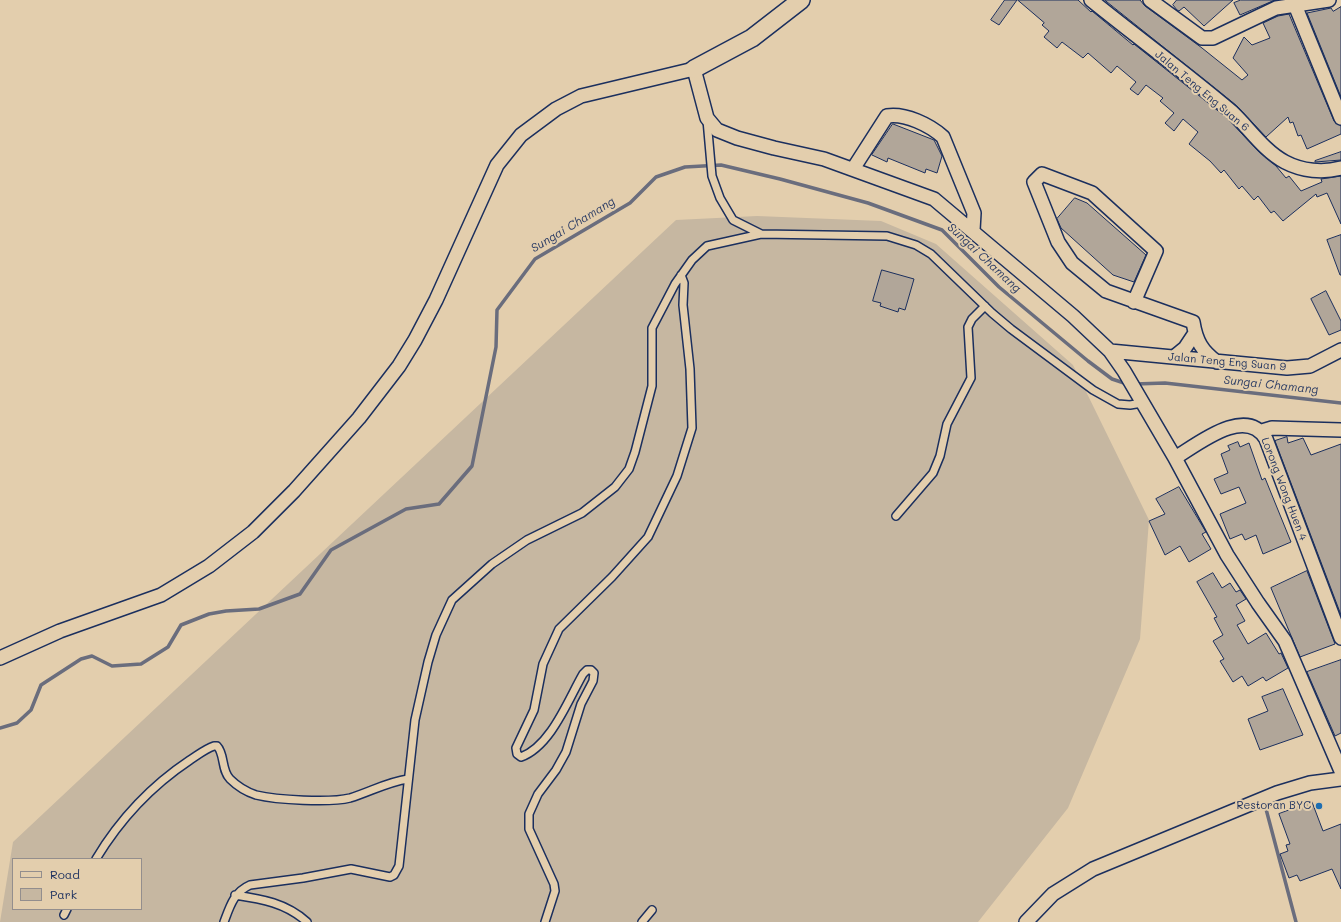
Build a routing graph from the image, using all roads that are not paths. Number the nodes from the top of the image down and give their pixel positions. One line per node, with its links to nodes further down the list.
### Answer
1 (801, 0): 6 (street)
2 (1092, 0): 9 (street, Jalan Teng Eng Suan 6)
3 (1150, 0): 5 (street)
4 (1329, 0): 5 (street)
5 (1286, 3): 8 (street)
6 (694, 69): 7 (street); 27 (street)
7 (707, 118): 10 (street); 12 (lane)
8 (1341, 118)
9 (1341, 168)
10 (853, 169): 11 (street); 11 (street)
11 (973, 230): 18 (street)
12 (761, 234): 13 (lane); 15 (lane)
13 (680, 275): 29 (lane); 36 (lane)
14 (1134, 302): 14 (street); 16 (street)
15 (985, 306): 21 (lane); 25 (lane)
16 (1195, 333): 19 (street); 20 (street)
17 (1341, 350): 20 (street, Jalan Teng Eng Suan 9)
18 (1110, 351): 19 (street, Jalan Teng Eng Suan 9); 21 (street)
19 (1174, 357): 20 (street, Jalan Teng Eng Suan 9)
20 (1218, 362)
21 (1142, 403): 24 (street)
22 (1341, 430): 23 (street)
23 (1262, 431): 24 (street, Lorong Wong Huen 4); 26 (street, Lorong Wong Huen 4)
24 (1175, 458): 28 (street)
25 (896, 516)
26 (1341, 638)
27 (0, 658)
28 (1341, 771)
29 (408, 779): 31 (lane); 32 (lane)
30 (1341, 779): 38 (street)
31 (97, 858)
32 (235, 895): 34 (lane); 35 (lane)
33 (652, 910): 37 (lane)
34 (224, 922)
35 (307, 922)
36 (544, 922)
37 (642, 922)
38 (1026, 922)

